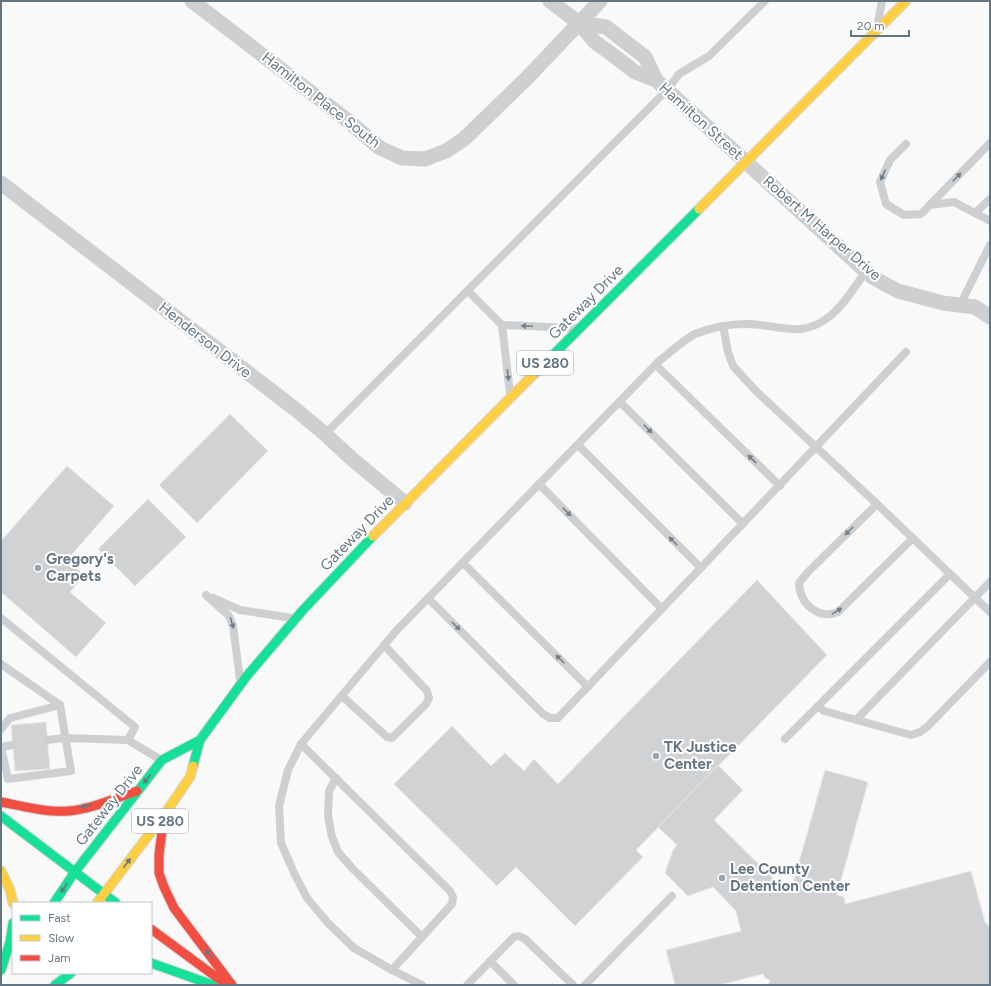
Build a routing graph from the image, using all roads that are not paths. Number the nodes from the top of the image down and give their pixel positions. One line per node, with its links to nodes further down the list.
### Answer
1 (192, 1): 7 (street, Hamilton Place South)
2 (550, 1): 7 (street, Hamilton Street)
3 (600, 1): 7 (street, Hamilton Place South)
4 (765, 1): 9 (lane)
5 (882, 1): 8 (lane)
6 (906, 1): 8 (main road, Gateway Drive / US 280)
7 (579, 23): 9 (street, Hamilton Street)
8 (877, 31): 12 (main road, Gateway Drive / US 280)
9 (661, 85): 12 (street, Hamilton Street); 20 (lane)
10 (990, 143): 15 (lane, one-way to 10)
11 (906, 144): 15 (lane, one-way to 15)
12 (747, 162): 19 (street, Robert M Harper Drive); 25 (main road, Gateway Drive / US 280)
13 (1, 183): 30 (street, Henderson Drive)
14 (990, 198): 16 (lane)
15 (930, 204): 16 (lane)
16 (975, 213): 17 (lane)
17 (990, 221)
18 (990, 245): 21 (lane)
19 (866, 271): 21 (street, Robert M Harper Drive); 24 (lane)
20 (468, 291): 23 (lane); 30 (lane)
21 (960, 305): 22 (street, Robert M Harper Drive)
22 (990, 317)
23 (502, 325): 25 (lane, one-way to 23); 28 (lane, one-way to 28)
24 (723, 326): 27 (lane); 32 (lane)
25 (580, 328): 28 (main road, Gateway Drive / US 280)
26 (906, 352): 32 (lane)
27 (656, 365): 29 (lane); 34 (lane, one-way to 27)
28 (511, 397): 35 (main road, Gateway Drive / US 280)
29 (620, 402): 31 (lane); 37 (lane, one-way to 37)
30 (325, 434): 35 (street, Henderson Drive)
31 (578, 445): 33 (lane); 40 (lane, one-way to 31)
32 (816, 447): 34 (lane); 36 (lane)
33 (539, 484): 39 (lane); 45 (lane, one-way to 45)
34 (780, 486): 37 (lane)
35 (405, 503): 48 (main road, Gateway Drive / US 280)
36 (877, 504): 38 (lane); 38 (lane, one-way to 38)
37 (743, 524): 40 (lane)
38 (913, 538): 41 (lane)
39 (463, 563): 43 (lane); 53 (lane, one-way to 39)
40 (701, 568): 45 (lane)
41 (950, 574): 44 (lane); 56 (lane)
42 (990, 582): 44 (lane)
43 (428, 598): 49 (lane); 53 (lane, one-way to 53)
44 (975, 598): 46 (lane); 57 (lane)
45 (662, 609): 53 (lane)
46 (990, 612)
47 (1, 618): 62 (lane)
48 (295, 619): 52 (main road, Gateway Drive / US 280); 52 (lane, one-way to 52)
49 (384, 645): 54 (lane); 54 (lane)
50 (990, 662): 57 (lane)
51 (1, 664): 55 (lane)
52 (240, 684): 63 (main road, Gateway Drive / US 280)
53 (588, 687)
54 (342, 696): 64 (lane)
55 (60, 705): 58 (lane); 59 (lane)
56 (818, 706): 57 (lane); 60 (lane)
57 (856, 720)
58 (1, 729)
59 (65, 738): 61 (lane); 62 (lane); 66 (lane)
60 (784, 739)
61 (48, 740)
62 (128, 740): 67 (lane)
63 (200, 740): 67 (main road, Gateway Drive / US 280); 71 (main road, Gateway Drive / US 280)
64 (301, 744): 68 (lane); 88 (lane)
65 (13, 745): 66 (lane)
66 (1, 747)
67 (162, 760): 69 (main road, Gateway Drive / US 280, one-way to 69)
68 (336, 778): 83 (lane); 83 (lane)
69 (137, 791): 70 (main road, one-way to 70); 74 (main road, Gateway Drive / US 280)
70 (1, 802)
71 (164, 815): 75 (main road, Gateway Drive / US 280, one-way to 71); 94 (main road, one-way to 71)
72 (1, 816): 74 (main road)
73 (1, 871): 77 (main road)
74 (74, 873): 75 (main road); 78 (main road, Gateway Drive / US 280, one-way to 78)
75 (104, 894): 79 (main road, Gateway Drive / US 280); 80 (main road)
76 (672, 896): 99 (lane)
77 (13, 902)
78 (55, 902)
79 (98, 902)
80 (115, 902)
81 (12, 929): 87 (main road)
82 (152, 930): 93 (main road)
83 (422, 937): 88 (lane)
84 (490, 961): 96 (lane); 97 (lane); 98 (lane)
85 (12, 963): 90 (main road)
86 (152, 963): 92 (main road)
87 (1, 970)
88 (392, 970): 95 (lane)
89 (70, 974): 91 (main road)
90 (1, 979)
91 (55, 985)
92 (213, 985)
93 (227, 985)
94 (232, 985)
95 (422, 985)
96 (467, 985)
97 (514, 985)
98 (573, 985)
99 (586, 985)

